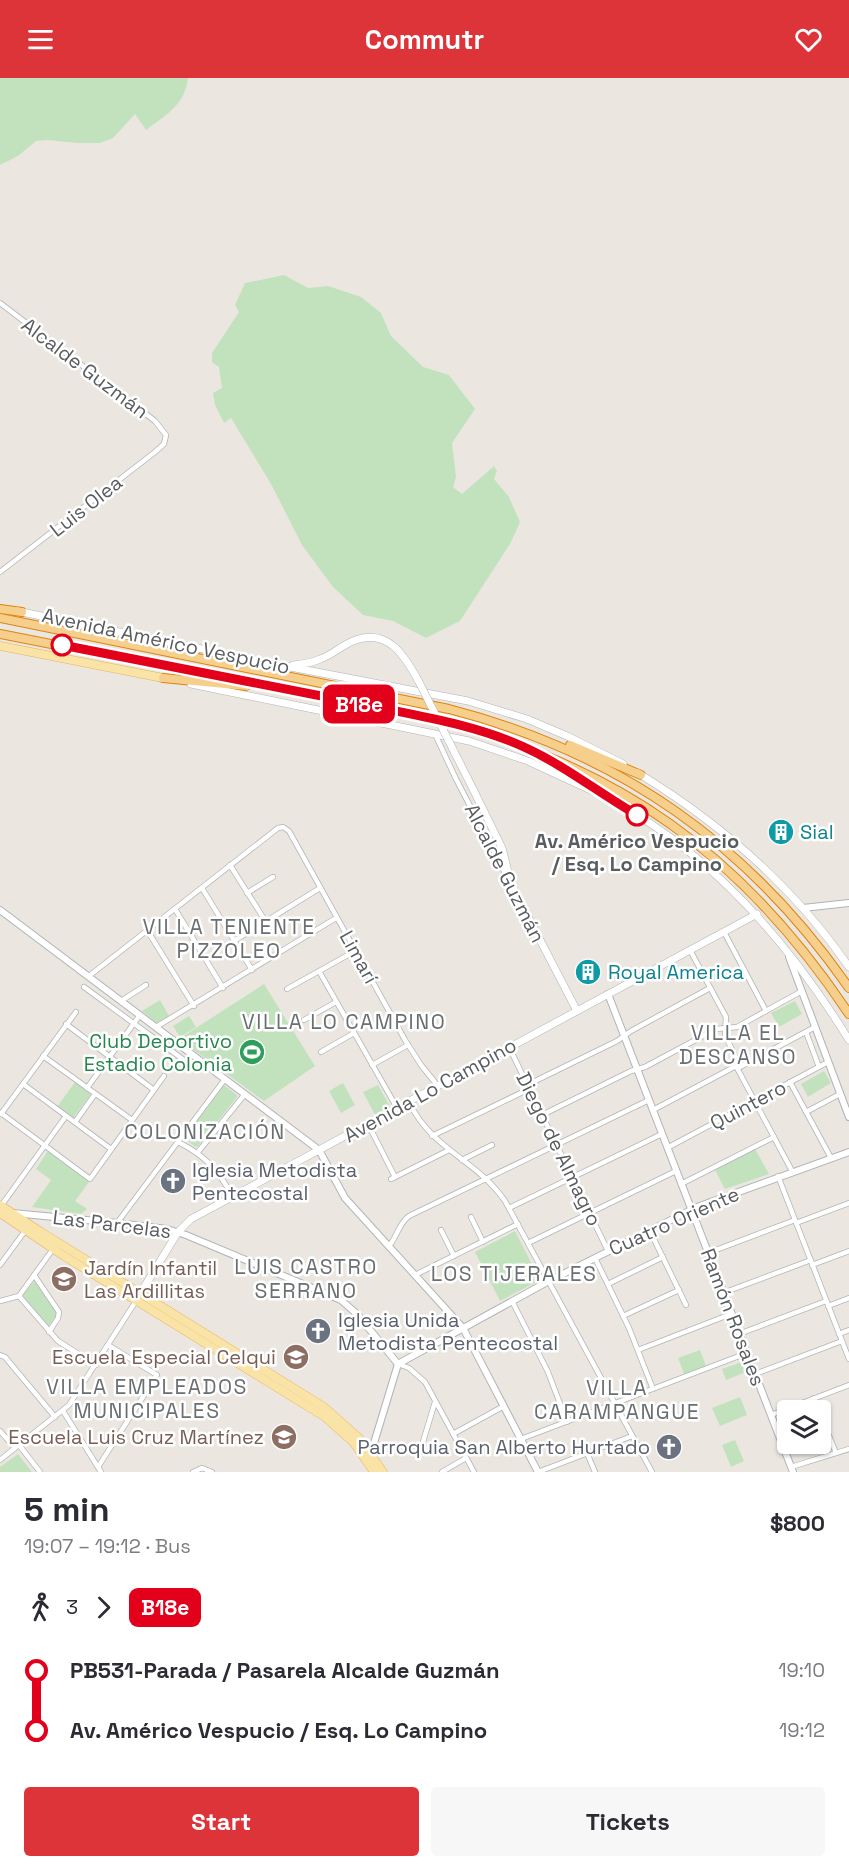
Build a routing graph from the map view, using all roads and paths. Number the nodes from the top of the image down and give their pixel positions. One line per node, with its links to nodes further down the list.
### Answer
1 (0, 303): 2 (street, Alcalde Guzmán)
2 (166, 435): 3 (street, Luis Olea)
3 (0, 572)
4 (0, 608): 5 (highway)
5 (22, 612): 9 (main road, Avenida Américo Vespucio)
6 (0, 618): 12 (highway)
7 (0, 633): 11 (highway)
8 (0, 646): 10 (main road, Avenida Américo Vespucio)
9 (285, 666): 15 (main road, Avenida Américo Vespucio); 19 (main road, bridge)
10 (163, 678): 11 (highway); 13 (main road, Avenida Américo Vespucio)
11 (273, 686): 14 (highway)
12 (525, 732): 15 (highway); 44 (highway)
13 (435, 734): 16 (main road, Avenida Américo Vespucio); 19 (street, Alcalde Guzmán)
14 (523, 746): 16 (highway); 54 (highway)
15 (641, 775): 24 (main road, Avenida Américo Vespucio)
16 (613, 801): 27 (main road, Avenida Américo Vespucio)
17 (230, 865): 20 (street); 21 (street, Limarí); 22 (street)
18 (273, 877): 22 (street)
19 (511, 884): 51 (main road, Alcalde Guzmán)
20 (202, 888): 25 (street); 32 (street)
21 (320, 888): 28 (street, Limarí); 29 (street)
22 (248, 893): 29 (street)
23 (849, 903): 24 (street)
24 (803, 908): 36 (main road, Avenida Américo Vespucio)
25 (175, 909): 30 (street); 42 (street)
26 (0, 910): 39 (street)
27 (757, 914): 31 (main road, Avenida Lo Campino); 33 (main road, Avenida Américo Vespucio)
28 (336, 918): 35 (street, Limarí); 37 (street)
29 (266, 922): 32 (street)
30 (147, 930): 39 (street); 50 (street)
31 (724, 932): 34 (main road, Avenida Lo Campino); 52 (street)
32 (234, 941): 37 (street)
33 (786, 948): 46 (street); 65 (main road, Avenida Américo Vespucio)
34 (690, 950): 43 (street); 47 (main road, Avenida Lo Campino)
35 (355, 951): 38 (street); 66 (street, Limarí)
36 (849, 967)
37 (252, 970): 42 (street)
38 (319, 971): 45 (street); 49 (street)
39 (88, 976): 48 (street)
40 (146, 985): 48 (street)
41 (84, 987): 57 (street)
42 (223, 988): 50 (street)
43 (710, 988): 61 (street); 64 (street)
44 (849, 988)
45 (287, 989)
46 (802, 991): 52 (street); 60 (street)
47 (608, 994): 51 (main road, Avenida Lo Campino); 64 (street, Ramón Rosales)
48 (121, 1001): 55 (street)
49 (336, 1002): 56 (street); 63 (street)
50 (194, 1006): 59 (street)
51 (577, 1011): 67 (main road, Avenida Lo Campino)
52 (766, 1011): 61 (street)
53 (76, 1012): 58 (street)
54 (849, 1014)
55 (140, 1015): 57 (street); 59 (street)
56 (304, 1020)
57 (134, 1023): 70 (street); 72 (street)
58 (66, 1024): 69 (street); 70 (street)
59 (156, 1027): 78 (street)
60 (815, 1027): 62 (street); 71 (street)
61 (726, 1028): 74 (street); 76 (street)
62 (806, 1032): 74 (street); 75 (street)
63 (354, 1033): 68 (street); 73 (street)
64 (624, 1036): 76 (street, Ramón Rosales); 82 (street)
65 (849, 1040)
66 (408, 1045): 73 (street); 81 (street, Limarí)
67 (509, 1047): 81 (main road, Avenida Lo Campino); 82 (street, Diego de Almagro)
68 (321, 1052)
69 (43, 1056): 80 (street); 83 (street)
70 (110, 1057): 83 (street); 84 (street)
71 (828, 1062): 75 (street, Quintero); 87 (street)
72 (188, 1063)
73 (372, 1065): 91 (street)
74 (737, 1067): 89 (street); 92 (street)
75 (819, 1067): 79 (street, Quintero)
76 (637, 1069): 88 (street, Ramón Rosales); 95 (street)
77 (164, 1076): 84 (street)
78 (225, 1079): 86 (street); 104 (street)
79 (790, 1082): 89 (street, Quintero); 93 (street)
80 (23, 1084): 94 (street); 96 (street)
81 (438, 1086): 90 (main road, Avenida Lo Campino)
82 (528, 1087): 95 (street, Diego de Almagro); 102 (street)
83 (87, 1088): 85 (street)
84 (154, 1090): 98 (street)
85 (95, 1094): 98 (street); 99 (street)
86 (245, 1094): 110 (street); 112 (street)
87 (840, 1094): 93 (street); 97 (street)
88 (649, 1100): 92 (street, Ramón Rosales); 107 (street)
89 (756, 1101): 103 (street); 108 (street, Quintero)
90 (409, 1102): 91 (main road, Avenida Lo Campino); 102 (street)
91 (397, 1108): 100 (main road, Avenida Lo Campino)
92 (653, 1110): 101 (street, Ramón Rosales)
93 (806, 1112): 114 (street)
94 (1, 1114): 105 (street)
95 (542, 1115): 107 (street, Diego de Almagro)
96 (66, 1116): 99 (street); 105 (street)
97 (849, 1117)
98 (132, 1120): 109 (street)
99 (75, 1122): 109 (street)
100 (368, 1124): 110 (main road, Avenida Lo Campino); 111 (street)
101 (662, 1134): 108 (street, Ramón Rosales); 119 (street)
102 (432, 1136): 111 (street)
103 (774, 1137): 117 (street); 121 (street)
104 (178, 1142): 112 (street); 131 (street)
105 (45, 1145): 109 (street); 125 (street)
106 (492, 1145): 115 (street)
107 (556, 1145): 119 (street, Diego de Almagro); 120 (street)
108 (667, 1148): 116 (street, Ramón Rosales)
109 (111, 1149)
110 (319, 1150): 122 (main road, Avenida Lo Campino); 139 (street)
111 (449, 1150): 115 (street)
112 (198, 1152): 122 (street)
113 (849, 1152): 114 (street, Cuatro Oriente)
114 (831, 1158): 117 (street, Cuatro Oriente)
115 (462, 1160): 120 (street)
116 (676, 1171): 121 (street, Ramón Rosales); 128 (street)
117 (792, 1172): 118 (street, Cuatro Oriente)
118 (778, 1176): 126 (street, Cuatro Oriente); 130 (street)
119 (572, 1178): 124 (street); 128 (street, Diego de Almagro)
120 (486, 1179): 124 (street); 139 (street)
121 (681, 1184): 126 (street, Ramón Rosales)
122 (233, 1197): 136 (main road, Avenida Lo Campino)
123 (849, 1203): 130 (street)
124 (510, 1208): 132 (street)
125 (0, 1209): 127 (main road); 135 (main road)
126 (691, 1210): 134 (street, Cuatro Oriente); 143 (street, Ramón Rosales)
127 (11, 1212): 131 (street, Las Parcelas); 156 (main road)
128 (590, 1213): 138 (street); 141 (street, Diego de Almagro)
129 (471, 1217): 137 (street)
130 (796, 1222): 143 (street); 147 (street)
131 (117, 1223): 136 (street, Las Parcelas)
132 (518, 1224): 137 (street); 138 (street)
133 (441, 1230): 144 (street)
134 (650, 1230): 141 (street, Cuatro Oriente); 145 (street)
135 (25, 1231): 140 (main road); 148 (street)
136 (178, 1232): 156 (main road, Avenida Lo Campino); 175 (street, Las Parcelas)
137 (483, 1242): 144 (street)
138 (528, 1243): 151 (street)
139 (389, 1246): 150 (street)
140 (53, 1249): 149 (street); 156 (main road)
141 (608, 1251): 146 (street, Cuatro Oriente)
142 (849, 1251): 147 (street)
143 (708, 1253): 154 (street, Ramón Rosales)
144 (454, 1256): 150 (street)
145 (663, 1257): 152 (street); 153 (street)
146 (595, 1258): 151 (street, Cuatro Oriente); 152 (street)
147 (812, 1263): 154 (street); 160 (street)
148 (0, 1265)
149 (34, 1275): 155 (street); 166 (street)
150 (415, 1275): 164 (street)
151 (549, 1281): 159 (street, Cuatro Oriente); 182 (street)
152 (608, 1284): 163 (street)
153 (679, 1290): 161 (street); 163 (street)
154 (723, 1293): 162 (street, Ramón Rosales)
155 (19, 1296): 158 (street); 166 (street)
156 (138, 1297): 170 (street); 196 (main road); 201 (main road)
157 (849, 1298): 160 (street)
158 (0, 1301)
159 (512, 1301): 164 (street, Cuatro Oriente); 187 (street)
160 (827, 1304): 167 (street); 168 (street)
161 (686, 1305)
162 (731, 1314): 167 (street, Ramón Rosales); 171 (street)
163 (623, 1316): 171 (street)
164 (464, 1328): 175 (street, Cuatro Oriente); 183 (street)
165 (849, 1330): 168 (street)
166 (49, 1332): 176 (street)
167 (739, 1334): 172 (street, Ramón Rosales)
168 (839, 1334): 169 (street)
169 (842, 1341): 174 (street); 177 (street)
170 (108, 1345): 176 (street); 202 (street)
171 (638, 1350): 179 (street)
172 (747, 1353): 177 (street, Ramón Rosales); 179 (street)
173 (0, 1355): 186 (street)
174 (849, 1359)
175 (398, 1364): 181 (street); 196 (street)
176 (96, 1365): 184 (street)
177 (755, 1374): 185 (street, Ramón Rosales)
178 (849, 1385): 180 (street)
179 (653, 1389): 182 (street)
180 (814, 1398): 185 (street)
181 (435, 1402): 189 (street); 193 (street)
182 (615, 1404): 187 (street); 190 (street)
183 (504, 1406): 189 (street); 191 (street)
184 (63, 1411): 186 (street); 202 (street)
185 (771, 1415): 203 (street, Ramón Rosales)
186 (55, 1417): 194 (street)
187 (567, 1422): 191 (street)
188 (0, 1431): 194 (street)
189 (453, 1434): 199 (street)
190 (633, 1436): 197 (street); 212 (street)
191 (521, 1439): 210 (street)
192 (831, 1440): 198 (street)
193 (422, 1445)
194 (17, 1447): 200 (street); 204 (street)
195 (849, 1449): 198 (street)
196 (371, 1453): 201 (main road); 207 (main road)
197 (587, 1453): 210 (street); 211 (street)
198 (836, 1453): 203 (street)
199 (466, 1458): 208 (street); 209 (street)
200 (0, 1460)
201 (371, 1469)
202 (100, 1470)
203 (792, 1470)
204 (40, 1472)
205 (193, 1472): 206 (street)
206 (212, 1472)
207 (383, 1472)
208 (442, 1472)
209 (474, 1472)
210 (538, 1472)
211 (595, 1472)
212 (652, 1472)

